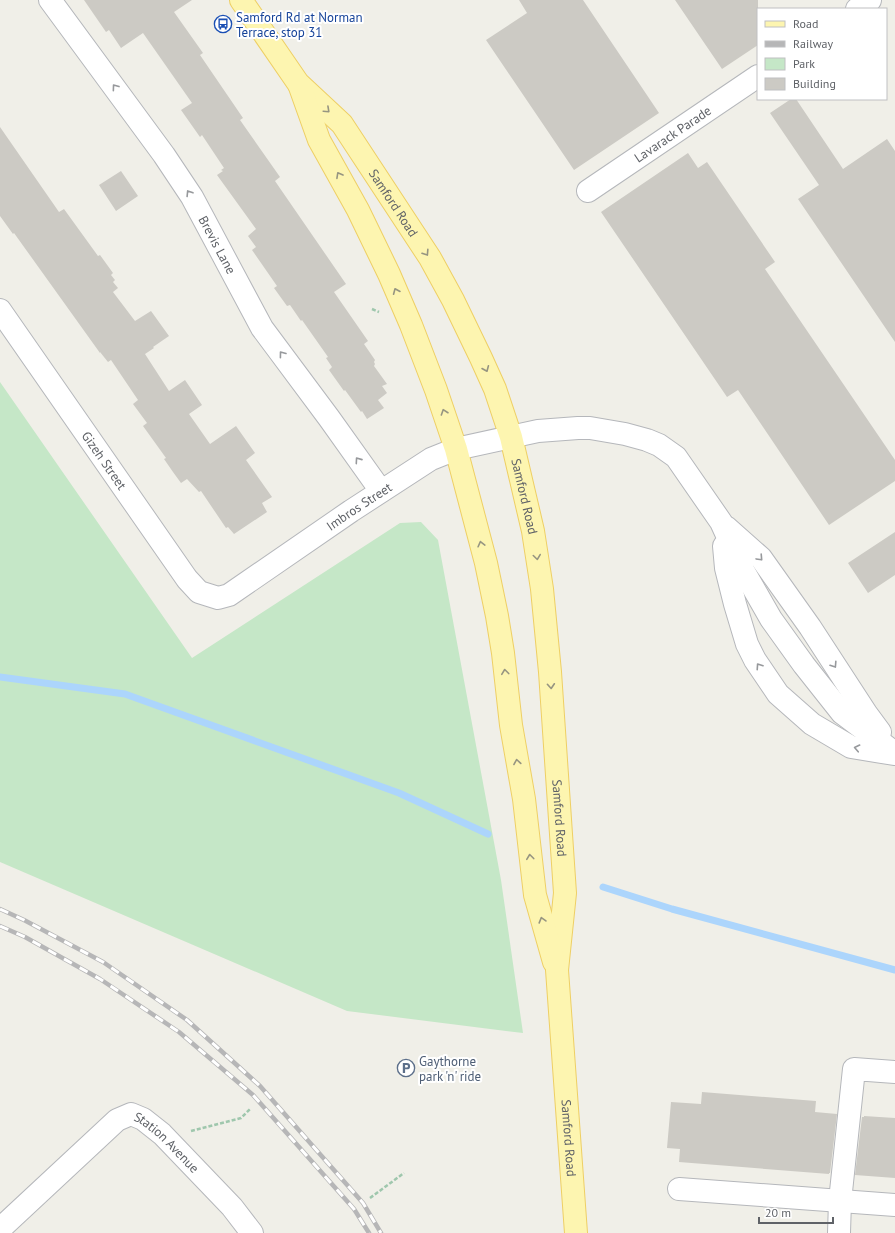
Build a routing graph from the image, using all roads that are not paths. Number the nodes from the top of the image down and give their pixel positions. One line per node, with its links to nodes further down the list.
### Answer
1 (50, 0): 11 (street, Brevis Lane, one-way to 1)
2 (241, 0): 6 (main road, Samford Road)
3 (870, 0): 4 (street)
4 (858, 8)
5 (757, 77): 7 (street, Lavarack Parade)
6 (298, 83): 9 (main road, Samford Road, one-way to 9); 10 (main road, Samford Road, one-way to 6)
7 (588, 191)
8 (0, 310): 13 (street, Gizeh Street)
9 (511, 437): 10 (street, Imbros Street); 12 (street, Imbros Street); 15 (main road, Samford Road, one-way to 15)
10 (456, 449): 11 (street, Imbros Street); 15 (main road, Samford Road, one-way to 10)
11 (381, 491): 13 (street, Imbros Street)
12 (721, 522): 14 (street, Imbros Street); 14 (street, one-way to 12)
13 (218, 598)
14 (895, 753)
15 (557, 970): 22 (main road, Samford Road)
16 (895, 1072): 18 (street)
17 (679, 1189): 18 (street)
18 (840, 1201): 19 (street); 23 (street)
19 (895, 1206)
20 (0, 1229): 21 (street, Station Avenue)
21 (252, 1233)
22 (576, 1233)
23 (839, 1233)

